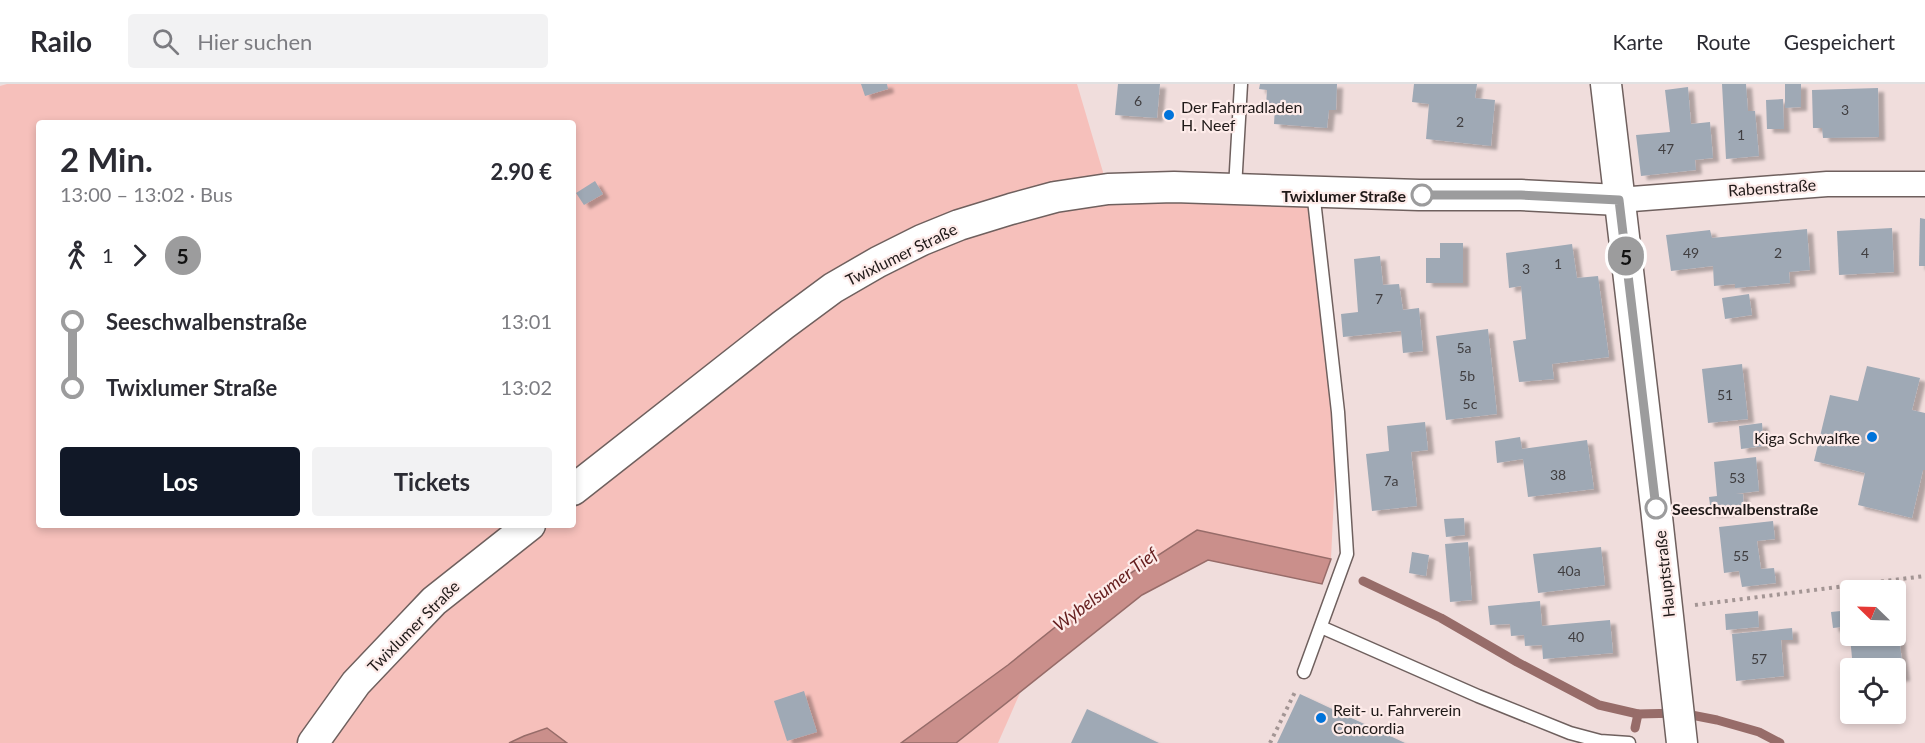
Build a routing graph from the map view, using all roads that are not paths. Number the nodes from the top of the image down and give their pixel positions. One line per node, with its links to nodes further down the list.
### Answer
1 (1241, 84): 4 (lane)
2 (1606, 84): 6 (street, Hauptstraße)
3 (1925, 184): 6 (street, Rabenstraße)
4 (1235, 188): 5 (street, Twixlumer Straße); 7 (street, Twixlumer Straße)
5 (1313, 191): 6 (street, Twixlumer Straße); 9 (lane)
6 (1619, 200): 11 (street, Hauptstraße)
7 (576, 488)
8 (526, 528): 12 (street, Twixlumer Straße)
9 (1321, 627): 10 (lane); 13 (lane)
10 (1304, 672)
11 (1680, 723)
12 (313, 743)
13 (1629, 743)

